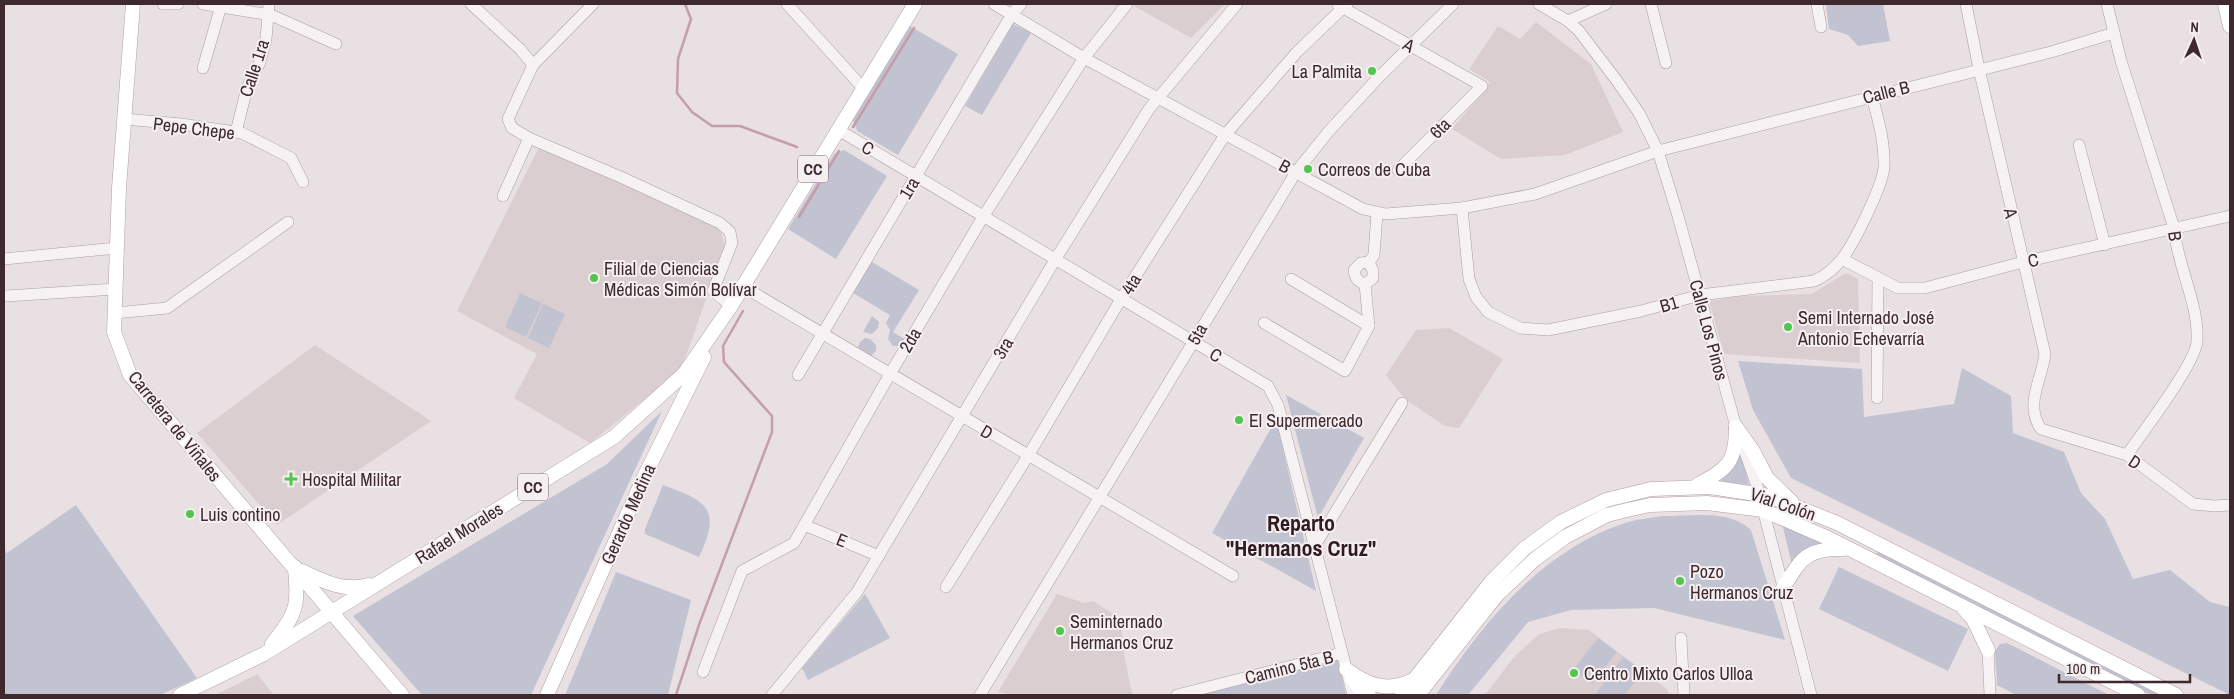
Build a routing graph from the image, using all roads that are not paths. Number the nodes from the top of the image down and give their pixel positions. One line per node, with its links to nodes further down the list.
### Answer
1 (133, 4): 40 (main road, Carretera de Viñales)
2 (163, 4): 3 (street)
3 (178, 4)
4 (203, 4): 22 (street)
5 (471, 4): 33 (street)
6 (592, 4): 33 (street)
7 (787, 4): 37 (street)
8 (915, 4): 37 (main road, CC)
9 (994, 4): 24 (street, B)
10 (1021, 4): 24 (street, 1ra)
11 (1127, 4): 31 (street, 2da)
12 (1237, 4): 39 (street, 3ra)
13 (1453, 4): 30 (street, 5ta)
14 (1539, 4): 25 (street, Calle Los Pinos)
15 (1606, 4): 25 (street)
16 (1651, 4): 32 (street)
17 (1817, 4): 27 (street)
18 (1966, 4): 35 (street, A)
19 (2107, 4): 28 (street, B)
20 (2224, 4): 26 (main road)
21 (1342, 5): 30 (street, A); 43 (street, 4ta)
22 (221, 6): 23 (street); 34 (street)
23 (268, 9): 29 (street); 42 (street, Calle 1ra)
24 (1012, 14): 31 (street, B); 49 (street, 1ra)
25 (1568, 21): 46 (street, Calle Los Pinos)
26 (2230, 26)
27 (1821, 27)
28 (2114, 33): 35 (street, Calle B); 57 (street, B)
29 (336, 44)
30 (1412, 46): 36 (street, A); 48 (street, 5ta)
31 (1084, 58): 39 (street, B); 55 (street, 2da)
32 (1666, 63)
33 (533, 65): 44 (street)
34 (204, 68)
35 (1979, 69): 38 (street, Calle B); 64 (street, A)
36 (1482, 86): 47 (street, 6ta)
37 (862, 88): 41 (main road, CC)
38 (1872, 96): 46 (street, Calle B); 61 (street, B1)
39 (1158, 98): 43 (street, B); 62 (street, 3ra)
40 (124, 119): 42 (street, Pepe Chepe); 59 (main road, Carretera de Viñales)
41 (837, 129): 49 (street, C); 68 (main road, CC)
42 (236, 132): 50 (street, Pepe Chepe)
43 (1225, 135): 48 (street, B); 72 (street, 4ta)
44 (529, 138): 51 (street); 73 (street)
45 (2079, 145): 58 (street)
46 (1658, 151): 52 (street, B); 70 (street, Calle Los Pinos)
47 (1398, 170)
48 (1296, 172): 53 (street, B); 79 (street, 5ta)
49 (915, 177): 55 (street, C); 77 (street, 1ra)
50 (303, 182)
51 (502, 196)
52 (1462, 208): 53 (street, B); 70 (street, B1)
53 (1377, 213): 63 (street)
54 (2230, 216): 57 (street, C)
55 (983, 217): 62 (street, C); 80 (street, 2da)
56 (288, 222): 74 (street)
57 (2174, 228): 58 (street, C); 87 (street, B)
58 (2105, 245): 64 (street, C)
59 (117, 248): 60 (street); 69 (main road, Carretera de Viñales)
60 (4, 259)
61 (1842, 259): 65 (street, C); 70 (street, B1)
62 (1055, 260): 72 (street, C); 84 (street, 3ra)
63 (1369, 262): 67 (street); 67 (street)
64 (2022, 262): 65 (street, C); 85 (street, A)
65 (1878, 278): 82 (street)
66 (1291, 279): 76 (street)
67 (1365, 284): 76 (street)
68 (742, 286): 73 (main road, CC); 77 (street, D)
69 (116, 289): 71 (street); 74 (main road, Carretera de Viñales)
70 (1700, 295): 86 (street, Calle Los Pinos)
71 (6, 296)
72 (1121, 299): 79 (street, C); 88 (street, 4ta)
73 (731, 306): 78 (main road, CC)
74 (115, 312): 99 (main road, Carretera de Viñales)
75 (1264, 323): 76 (street)
76 (1369, 326)
77 (822, 334): 80 (street, D); 81 (street, 1ra)
78 (712, 335): 101 (main road, Rafael Morales / CC); 116 (main road, Gerardo Medina / CC)
79 (1193, 342): 91 (street, 5ta); 96 (street, C)
80 (890, 374): 84 (street, D); 95 (street, 2da)
81 (798, 375)
82 (1877, 398)
83 (1402, 403): 96 (street)
84 (962, 416): 88 (street, D); 98 (street, 3ra)
85 (2035, 421): 87 (street, D)
86 (1736, 428): 89 (main road); 90 (street, Calle Los Pinos); 93 (main road)
87 (2127, 455): 92 (street, D)
88 (1028, 456): 91 (street, D); 102 (street, 4ta)
89 (1694, 487): 90 (main road, Vial Colón); 113 (main road, Vial Colón)
90 (1759, 493): 93 (main road, Vial Colón); 94 (street, Calle Los Pinos)
91 (1099, 496): 100 (street, D); 118 (street, 5ta)
92 (2230, 505)
93 (1796, 506): 129 (main road, Vial Colón)
94 (1763, 510): 97 (main road, Vial Colón); 103 (street, Calle Los Pinos); 124 (main road, Vial Colón)
95 (804, 525): 98 (street, E); 112 (street, 2da)
96 (1314, 547): 109 (street, C)
97 (1849, 549): 103 (main road); 104 (main road, Vial Colón)
98 (879, 556): 117 (street, 3ra)
99 (295, 567): 101 (main road); 105 (main road, Carretera de Viñales); 110 (main road)
100 (1233, 576)
101 (380, 582): 105 (main road, Rafael Morales / CC)
102 (946, 587)
103 (1783, 588): 126 (street, Calle Los Pinos)
104 (1960, 604): 107 (main road, Vial Colón); 108 (main road)
105 (332, 612): 110 (main road, Rafael Morales / CC); 115 (main road, Carretera de Viñales)
106 (1681, 638): 125 (street)
107 (2028, 639): 108 (main road); 128 (main road, Vial Colón)
108 (1988, 650): 127 (street)
109 (1342, 653): 111 (street, C); 119 (street, Camino 5ta B)
110 (264, 654): 114 (main road, Rafael Morales / CC)
111 (1346, 669): 113 (main road); 120 (street, C); 121 (main road)
112 (703, 672)
113 (1414, 680): 122 (main road, Vial Colón)
114 (180, 695)
115 (402, 695)
116 (547, 695)
117 (772, 695)
118 (980, 695)
119 (1177, 695)
120 (1353, 695)
121 (1369, 695)
122 (1402, 695)
123 (1409, 695): 124 (main road)
124 (1418, 695)
125 (1684, 695)
126 (1811, 695)
127 (1990, 695)
128 (2138, 695)
129 (2176, 695)

